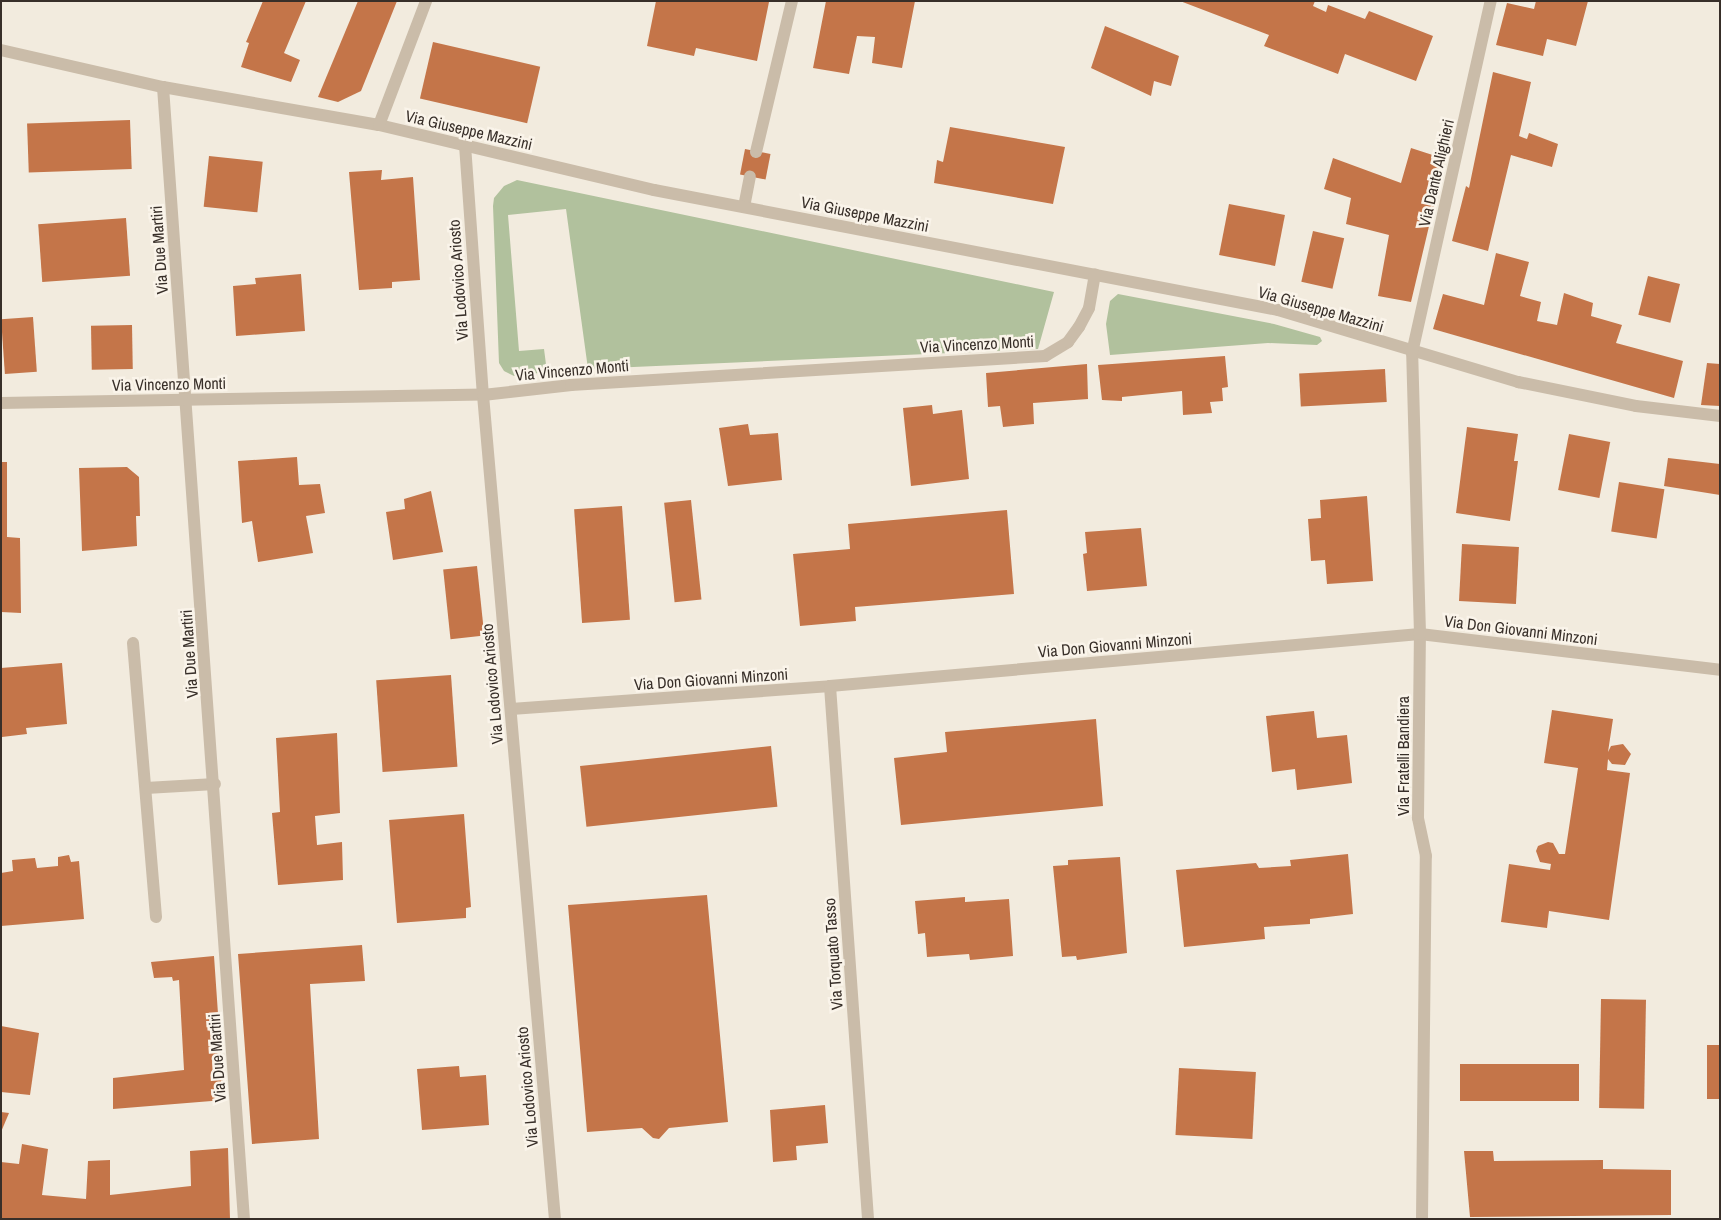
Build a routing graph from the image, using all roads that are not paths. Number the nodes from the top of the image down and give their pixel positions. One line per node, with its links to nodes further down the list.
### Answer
1 (426, 1): 6 (street)
2 (792, 1): 8 (street)
3 (1491, 1): 12 (street, Via Dante Alighieri)
4 (1, 50): 5 (street, Via Giuseppe Mazzini)
5 (163, 87): 6 (street, Via Giuseppe Mazzini); 14 (street, Via Due Martiri)
6 (379, 125): 7 (street, Via Giuseppe Mazzini)
7 (465, 145): 10 (street, Via Giuseppe Mazzini); 13 (street, Via Lodovico Ariosto)
8 (756, 152)
9 (750, 177): 10 (street)
10 (744, 207): 11 (street, Via Giuseppe Mazzini)
11 (1095, 275): 12 (street, Via Giuseppe Mazzini); 13 (street, Via Vincenzo Monti)
12 (1412, 353): 16 (street, Via Giuseppe Mazzini); 17 (street, Via Fratelli Bandiera)
13 (482, 395): 14 (street, Via Vincenzo Monti); 21 (street, Via Lodovico Ariosto)
14 (186, 400): 15 (street, Via Vincenzo Monti); 22 (street, Via Due Martiri)
15 (1, 403)
16 (1720, 416)
17 (1420, 634): 19 (street, Via Don Giovanni Minzoni); 20 (street, Via Don Giovanni Minzoni); 28 (street, Via Fratelli Bandiera)
18 (134, 643): 23 (street)
19 (1720, 670)
20 (830, 686): 21 (street, Via Don Giovanni Minzoni); 27 (street, Via Torquato Tasso)
21 (511, 709): 26 (street, Via Lodovico Ariosto)
22 (215, 784): 23 (street); 25 (street, Via Due Martiri)
23 (146, 788): 24 (street)
24 (156, 916)
25 (244, 1219)
26 (555, 1219)
27 (868, 1219)
28 (1422, 1219)

